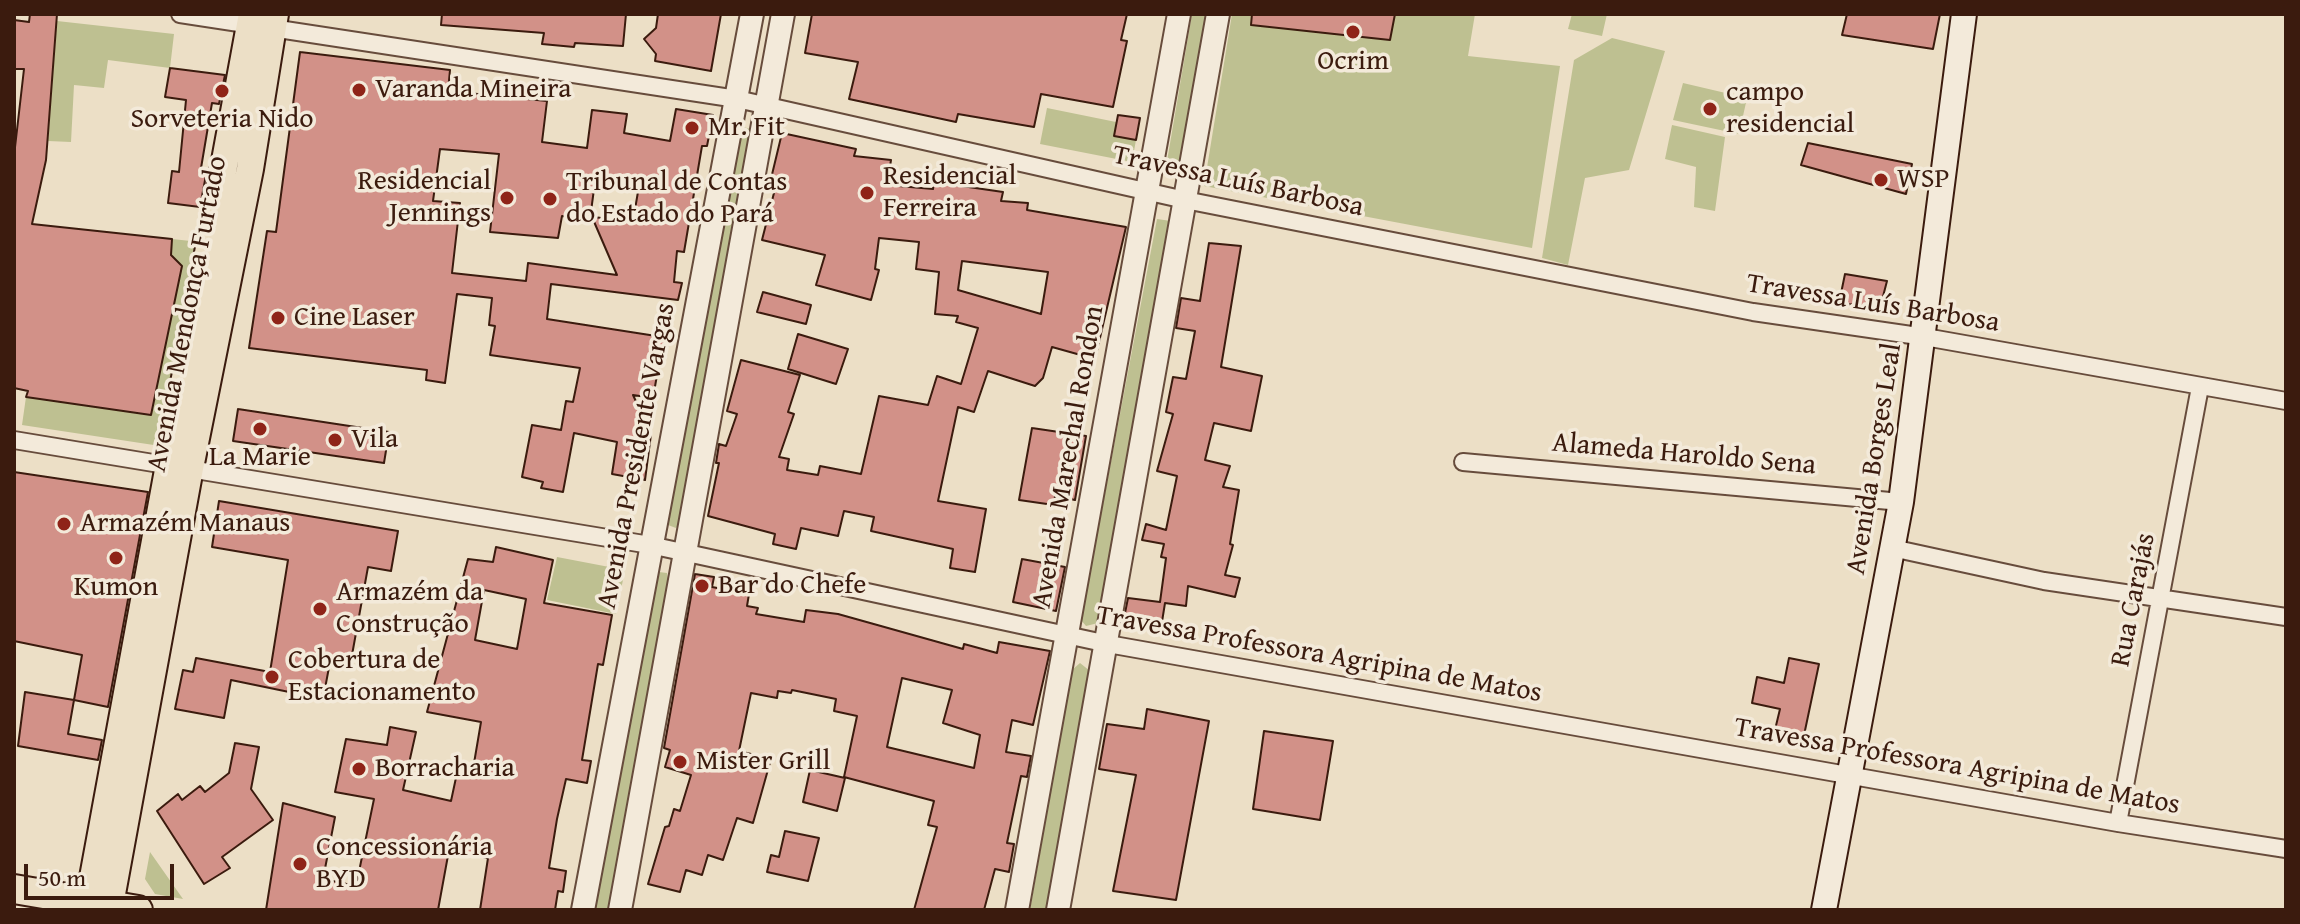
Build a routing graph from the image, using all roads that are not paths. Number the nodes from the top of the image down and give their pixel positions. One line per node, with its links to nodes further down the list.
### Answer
1 (180, 14): 7 (street, Travessa Luís Barbosa)
2 (752, 14): 8 (street, Avenida Presidente Vargas)
3 (783, 14): 9 (street)
4 (1179, 14): 10 (street, Avenida Marechal Rondon)
5 (1218, 14): 11 (street)
6 (1964, 14): 12 (main road, Avenida Borges Leal)
7 (263, 20): 8 (street, Travessa Luís Barbosa); 17 (main road, Avenida Mendonça Furtado)
8 (737, 99): 9 (street, Travessa Luís Barbosa); 19 (street, Avenida Presidente Vargas)
9 (767, 104): 10 (street, Travessa Luís Barbosa); 21 (street)
10 (1148, 191): 11 (street, Travessa Luís Barbosa); 24 (street, Avenida Marechal Rondon)
11 (1185, 200): 12 (street, Travessa Luís Barbosa); 25 (street)
12 (1925, 337): 13 (street, Travessa Luís Barbosa); 18 (main road, Avenida Borges Leal)
13 (2200, 387): 14 (street, Travessa Luís Barbosa); 22 (street, Rua Carajás)
14 (2286, 401)
15 (14, 440): 17 (street, Travessa Professora Agripina de Matos)
16 (1463, 462): 18 (street, Alameda Haroldo Sena)
17 (180, 466): 19 (street, Travessa Professora Agripina de Matos); 30 (main road, Avenida Mendonça Furtado)
18 (1901, 502): 20 (main road, Avenida Borges Leal)
19 (650, 545): 21 (street, Travessa Professora Agripina de Matos); 31 (street, Avenida Presidente Vargas)
20 (1892, 548): 22 (street); 26 (main road, Avenida Borges Leal)
21 (684, 552): 24 (street, Travessa Professora Agripina de Matos); 32 (street)
22 (2162, 598): 23 (street); 27 (street, Rua Carajás)
23 (2286, 617)
24 (1067, 635): 25 (street, Travessa Professora Agripina de Matos); 33 (street, Avenida Marechal Rondon)
25 (1108, 644): 26 (street, Travessa Professora Agripina de Matos); 34 (street)
26 (1849, 776): 27 (street, Travessa Professora Agripina de Matos); 35 (main road, Avenida Borges Leal)
27 (2118, 823): 28 (street, Travessa Professora Agripina de Matos)
28 (2286, 849)
29 (14, 889): 30 (highway)
30 (106, 908)
31 (583, 910)
32 (620, 910)
33 (1017, 910)
34 (1058, 910)
35 (1824, 910)

